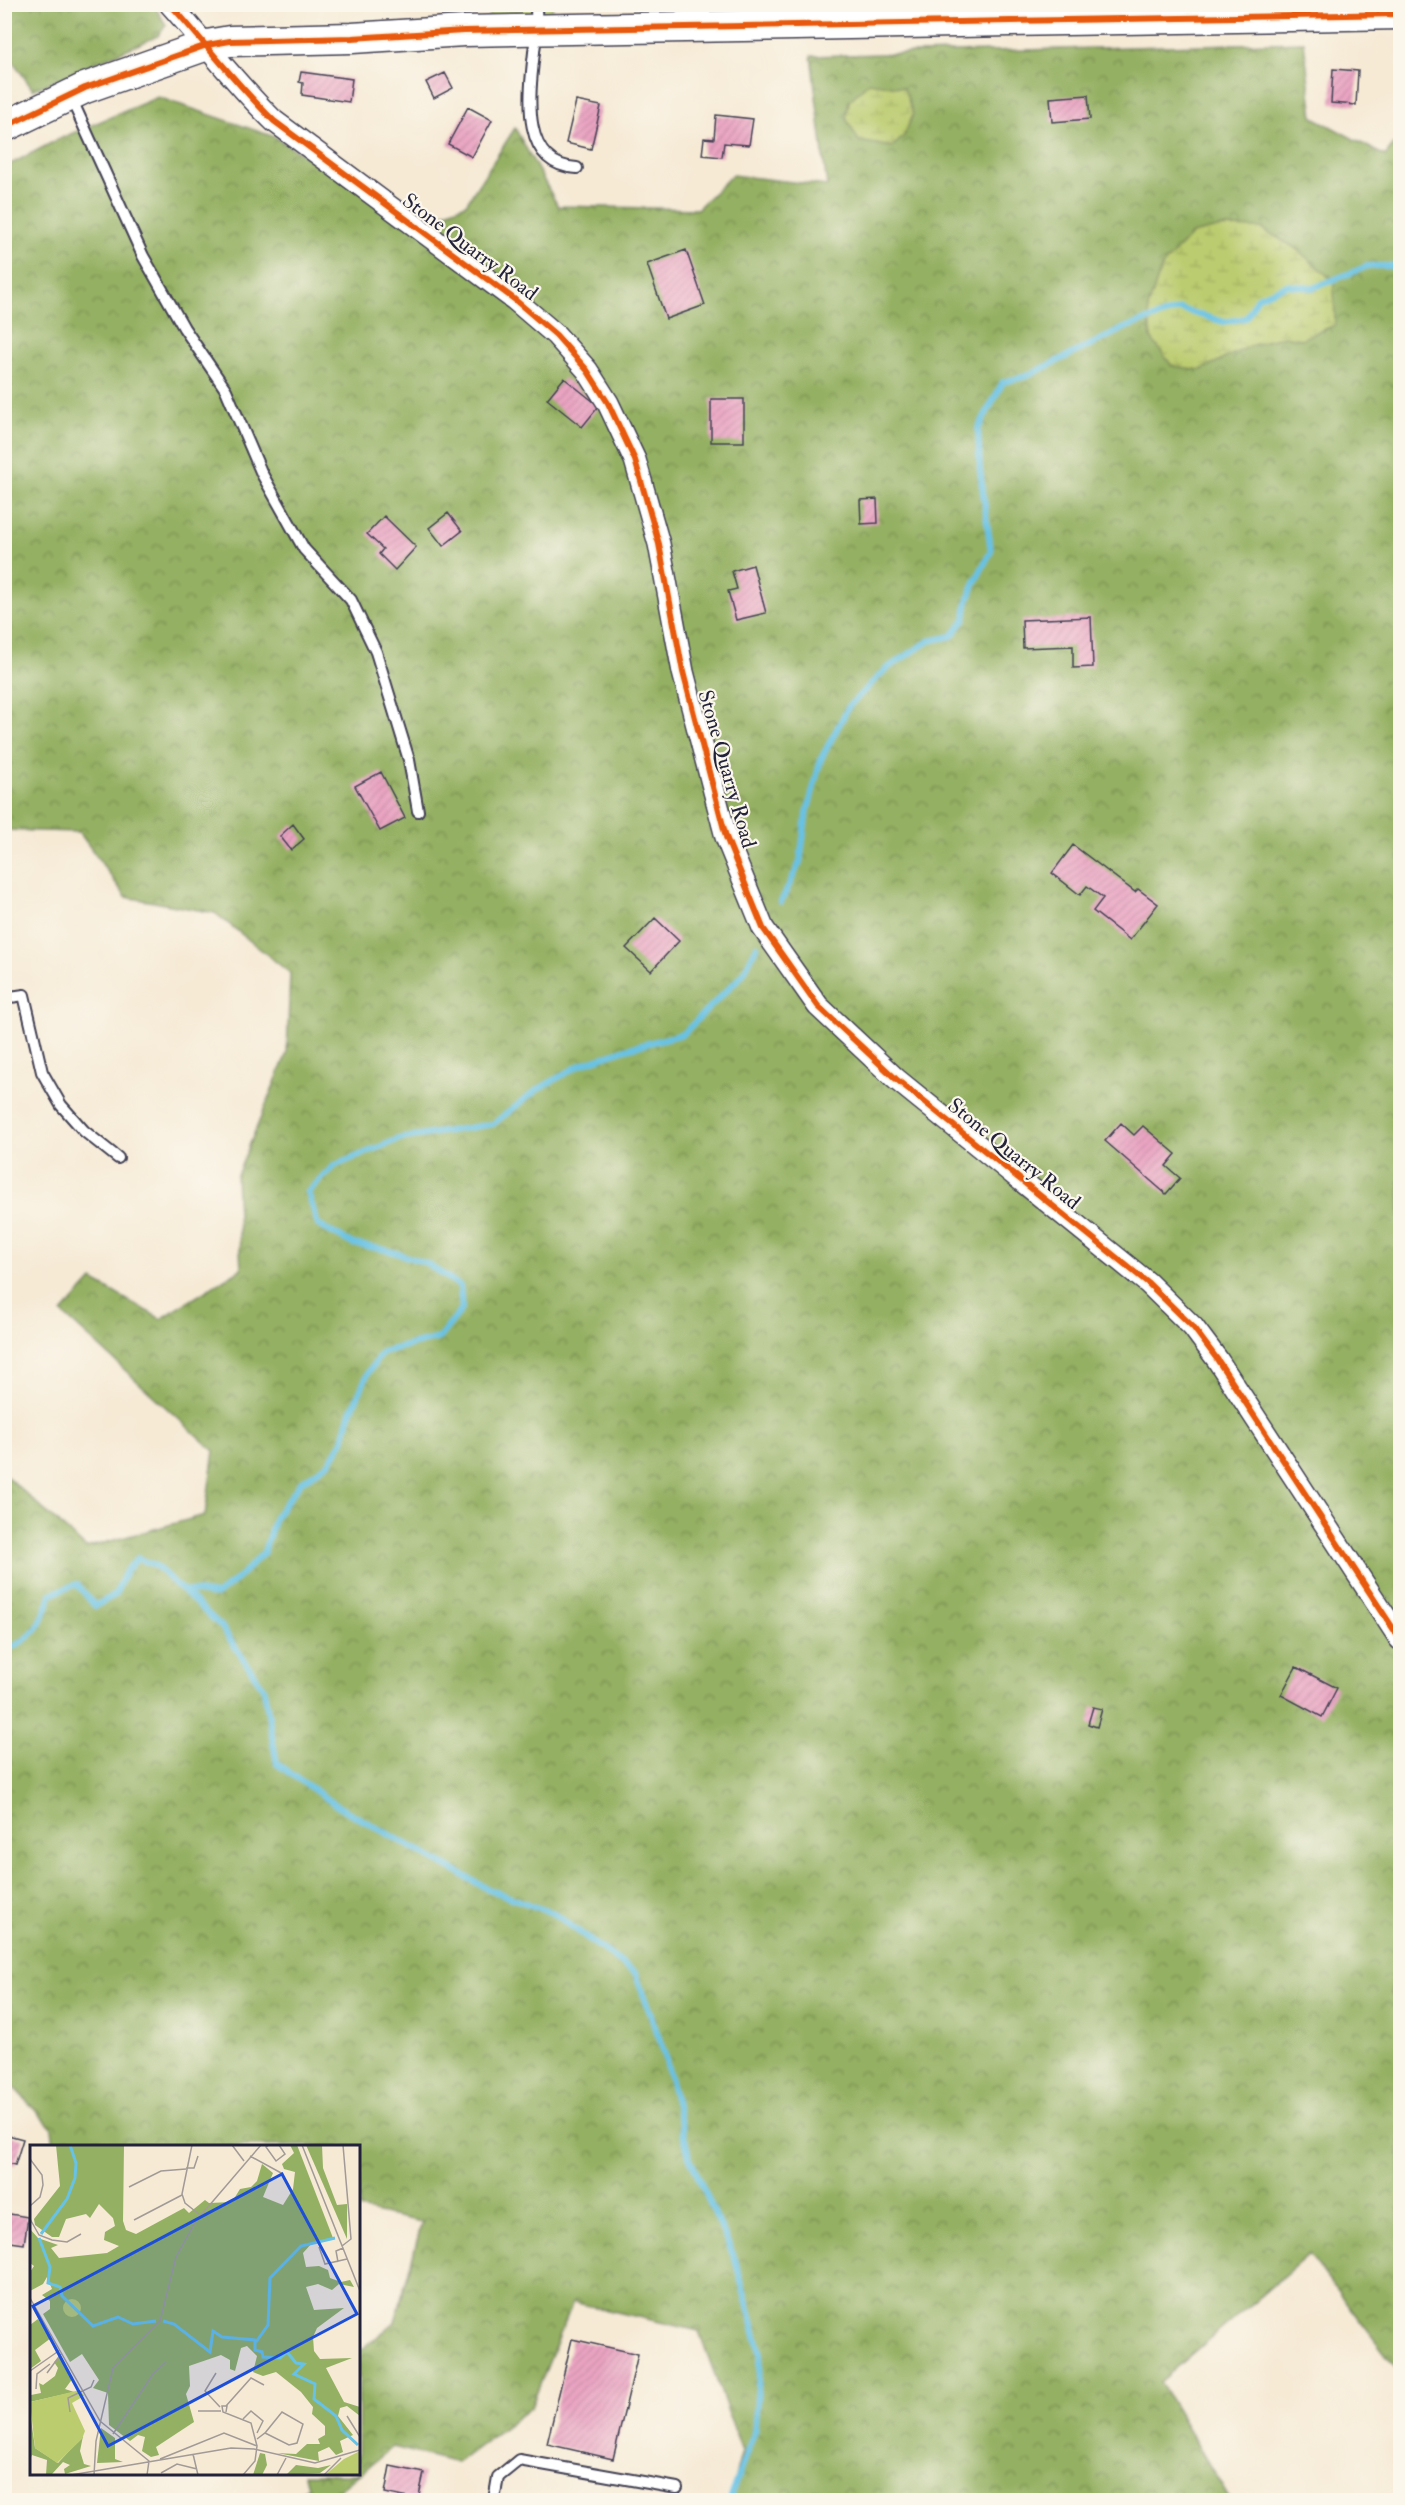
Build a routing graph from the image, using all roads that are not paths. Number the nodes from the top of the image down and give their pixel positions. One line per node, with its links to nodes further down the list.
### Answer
1 (170, 4): 4 (street, Stone Quarry Road)
2 (1401, 14): 3 (street)
3 (536, 17): 4 (street); 7 (lane)
4 (207, 45): 5 (street); 11 (street, Stone Quarry Road)
5 (69, 95): 6 (street); 8 (lane)
6 (4, 128)
7 (577, 168)
8 (418, 811)
9 (4, 998): 10 (lane)
10 (118, 1158)
11 (1401, 1639)
12 (677, 2488): 13 (lane)
13 (494, 2500)

